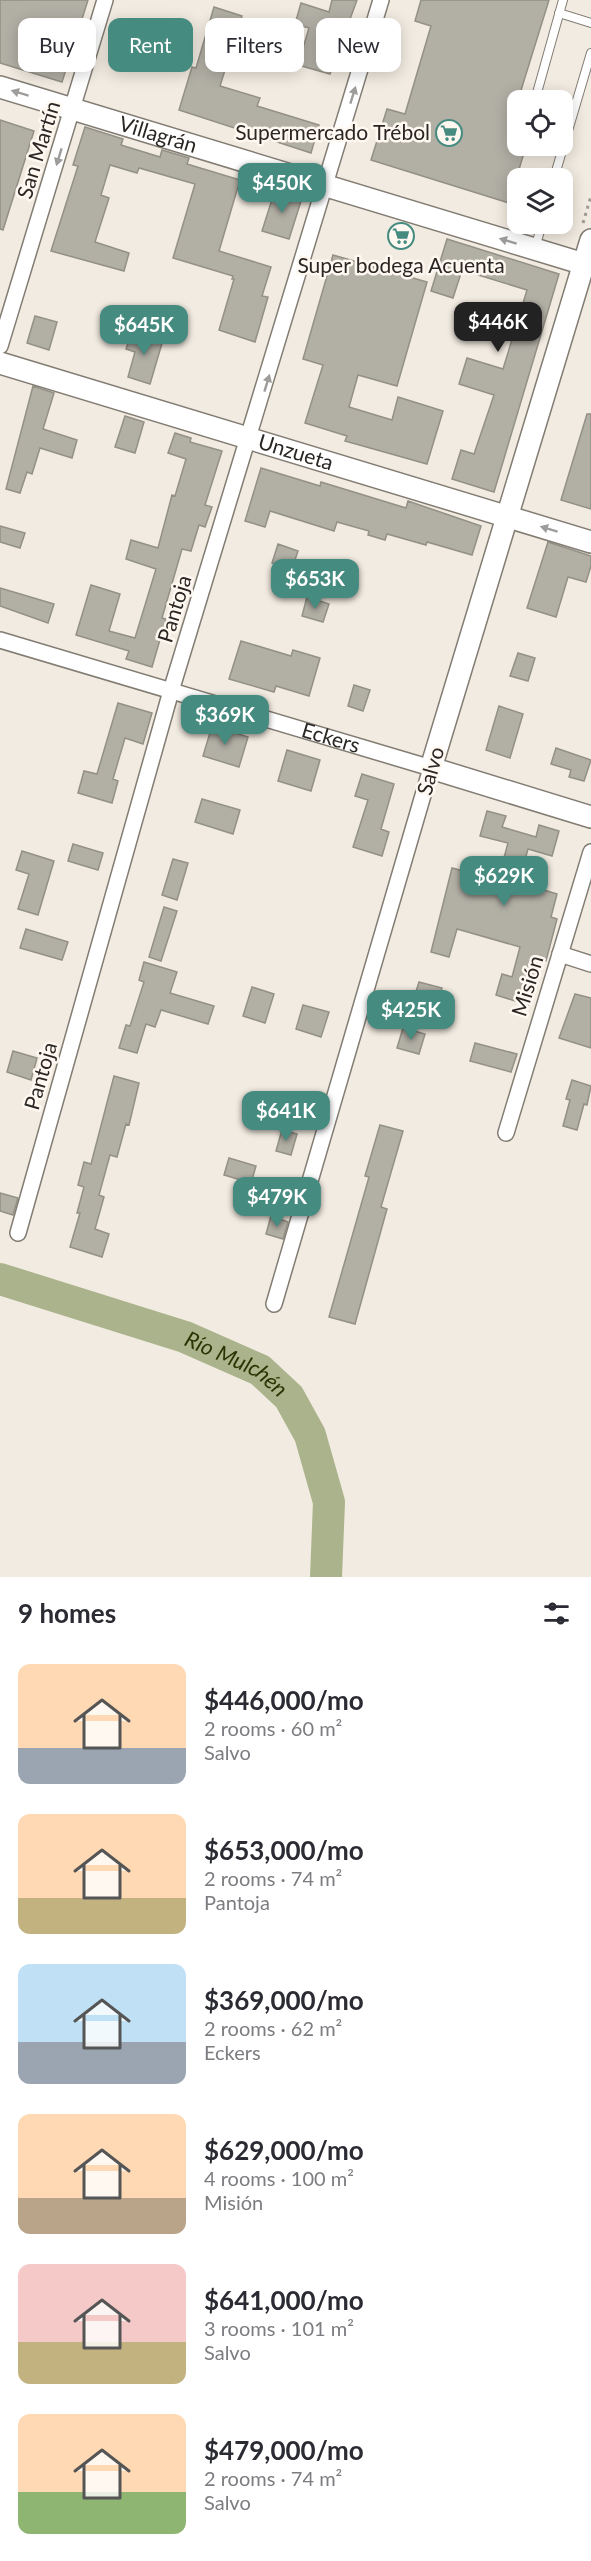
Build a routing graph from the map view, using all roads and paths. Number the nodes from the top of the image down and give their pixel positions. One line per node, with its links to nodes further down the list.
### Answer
1 (105, 0): 9 (street, San Martín)
2 (381, 0): 11 (street, Pantoja, one-way to 2)
3 (563, 0): 4 (lane)
4 (560, 13): 5 (lane); 8 (lane)
5 (591, 22)
6 (591, 53): 10 (lane)
7 (0, 87): 9 (street, Villagrán, one-way to 7)
8 (538, 90)
9 (74, 109): 11 (street, Villagrán); 16 (street, San Martín, one-way to 16)
10 (573, 112)
11 (326, 186): 14 (street, Villagrán, one-way to 11); 18 (street, Pantoja, one-way to 11)
12 (539, 234): 14 (lane)
13 (591, 240): 15 (street, Salvo)
14 (535, 249): 15 (street, Villagrán)
15 (587, 265): 19 (street, Salvo)
16 (0, 346)
17 (0, 363): 18 (street, Unzueta)
18 (250, 439): 19 (street, Unzueta); 22 (street, Pantoja)
19 (507, 516): 20 (street, Unzueta, one-way to 19); 23 (street, Salvo)
20 (591, 542)
21 (0, 640): 22 (street, Eckers)
22 (171, 691): 23 (street, Eckers); 29 (street, Pantoja)
23 (431, 768): 24 (street, Eckers); 30 (street, Salvo)
24 (591, 817)
25 (591, 852): 26 (street, Misión)
26 (560, 954): 27 (street); 28 (street, Misión)
27 (591, 964)
28 (506, 1133)
29 (18, 1233)
30 (274, 1304)

